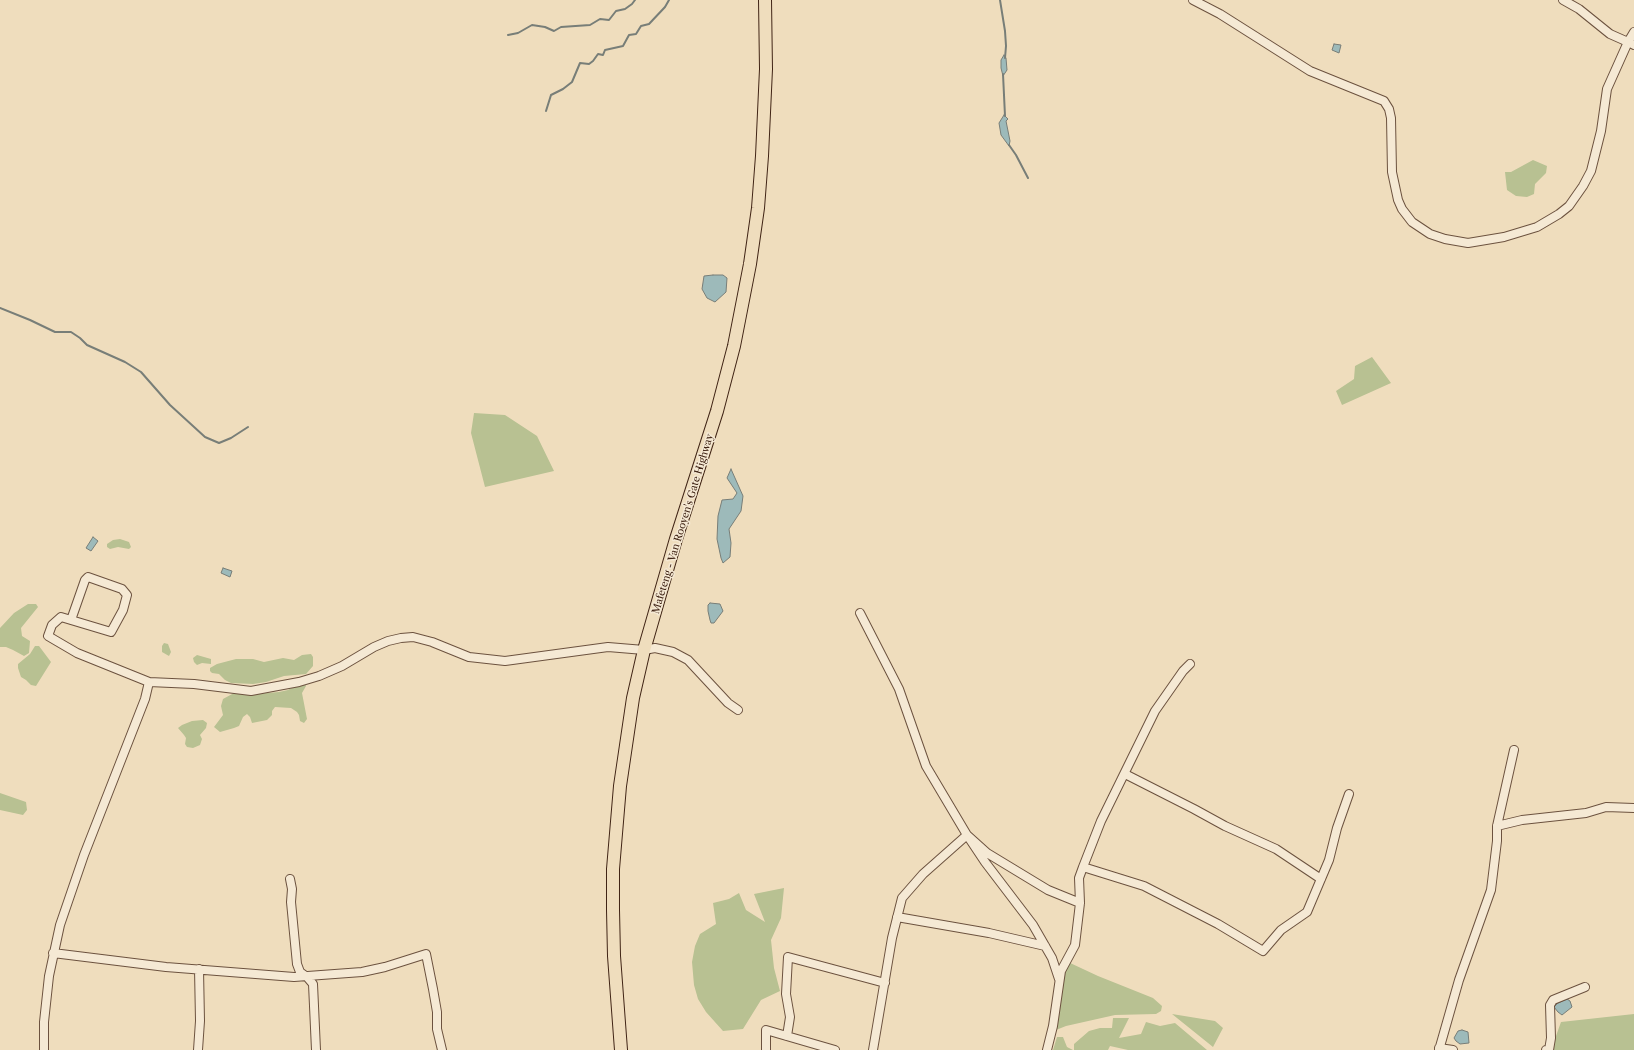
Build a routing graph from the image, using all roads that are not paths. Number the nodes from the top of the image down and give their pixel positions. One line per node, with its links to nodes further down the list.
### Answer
1 (766, 0): 8 (main road, Mafeteng - Van Rooyen's Gate Highway)
2 (1193, 0): 5 (street)
3 (1563, 0): 5 (street)
4 (1634, 32): 5 (street)
5 (1631, 44)
6 (860, 613): 17 (street)
7 (71, 620): 7 (street); 10 (street)
8 (644, 650): 10 (street); 11 (street); 36 (main road, Mafeteng - Van Rooyen's Gate Highway)
9 (1190, 664): 13 (street)
10 (149, 682): 24 (street)
11 (738, 710)
12 (1514, 750): 16 (street)
13 (1125, 774): 18 (street); 20 (street)
14 (1349, 794): 20 (street)
15 (1634, 808): 16 (street)
16 (1497, 826): 31 (street)
17 (966, 835): 21 (street); 22 (street); 23 (street)
18 (1083, 867): 20 (street); 21 (street)
19 (290, 879): 26 (street)
20 (1321, 879)
21 (1080, 903): 27 (street)
22 (897, 917): 23 (street); 28 (street)
23 (1045, 946): 27 (street)
24 (53, 953): 25 (street); 32 (street)
25 (199, 969): 26 (street); 33 (street)
26 (307, 977): 34 (street); 35 (street)
27 (1059, 979): 40 (street)
28 (885, 983): 30 (street); 39 (street)
29 (1585, 987): 42 (street)
30 (787, 1036): 37 (street); 38 (street)
31 (1439, 1049): 41 (street)
32 (44, 1050)
33 (198, 1050)
34 (316, 1050)
35 (442, 1050)
36 (621, 1050)
37 (766, 1050)
38 (835, 1050)
39 (873, 1050)
40 (1046, 1050)
41 (1453, 1050)
42 (1546, 1050)

